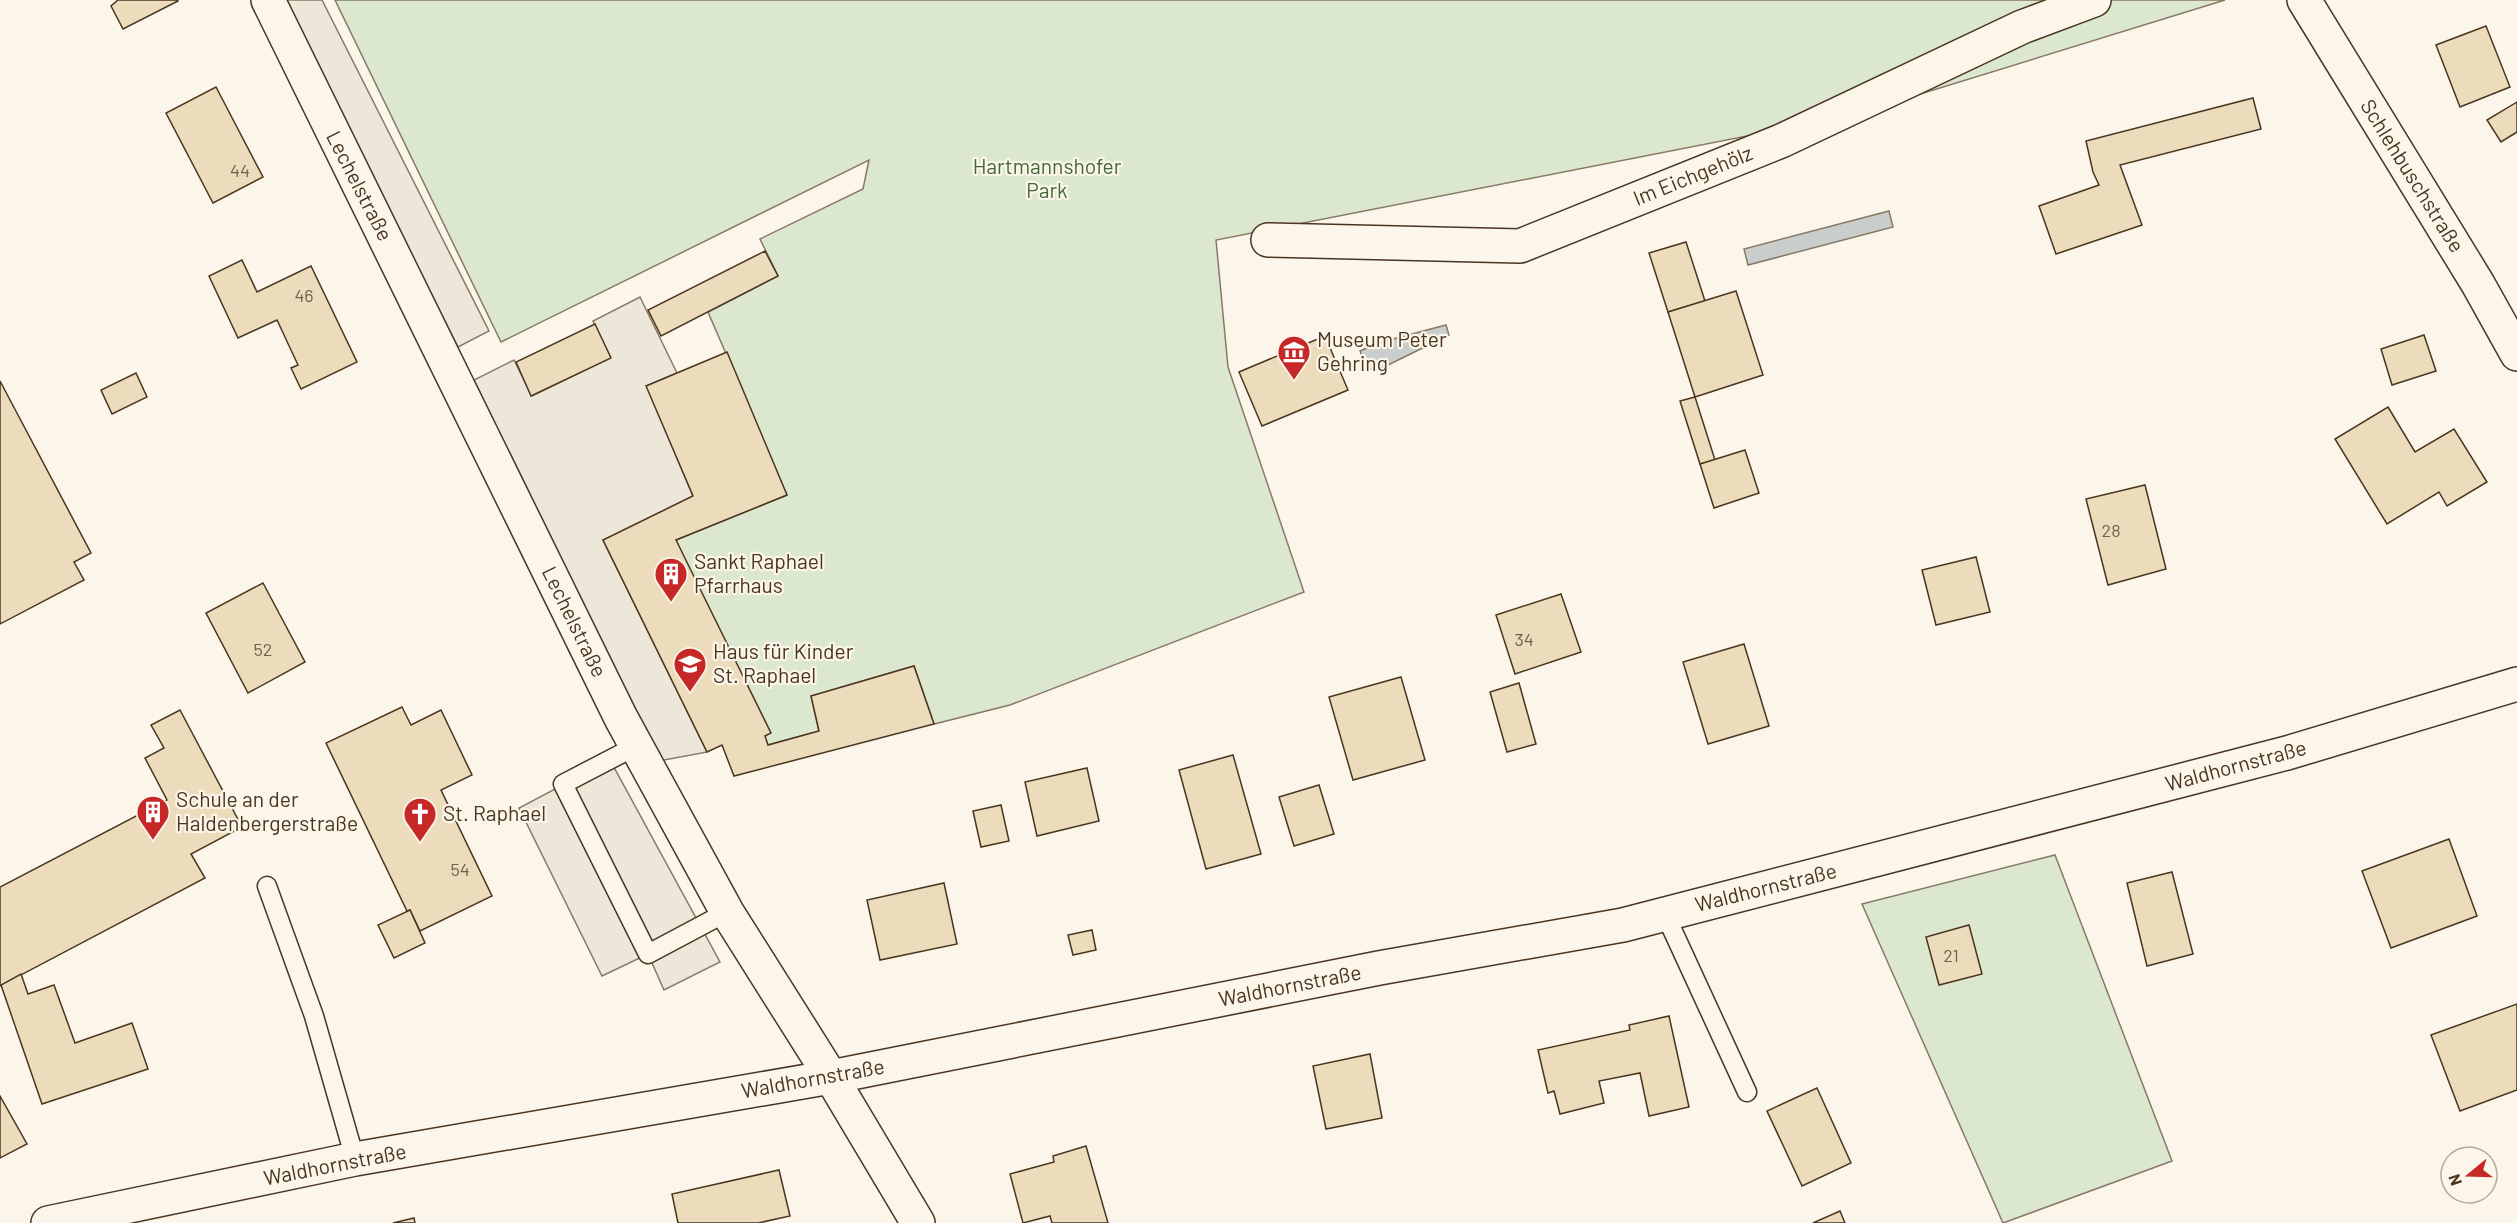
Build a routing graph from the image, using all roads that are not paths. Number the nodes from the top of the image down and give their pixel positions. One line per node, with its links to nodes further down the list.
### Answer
1 (268, 0): 7 (street, Lechelstraße)
2 (2094, 0): 4 (street, Im Eichgehölz)
3 (2304, 0): 5 (street, Schlehbuschstraße)
4 (1268, 240)
5 (2517, 354)
6 (2517, 684): 10 (street, Waldhornstraße)
7 (636, 746): 9 (street, Lechelstraße); 9 (lane)
8 (267, 886): 13 (lane)
9 (727, 912): 11 (street, Lechelstraße)
10 (1665, 914): 11 (street, Waldhornstraße); 12 (lane)
11 (831, 1077): 13 (street, Waldhornstraße); 15 (street, Lechelstraße)
12 (1747, 1092)
13 (355, 1159): 14 (street, Waldhornstraße)
14 (48, 1223)
15 (918, 1223)

